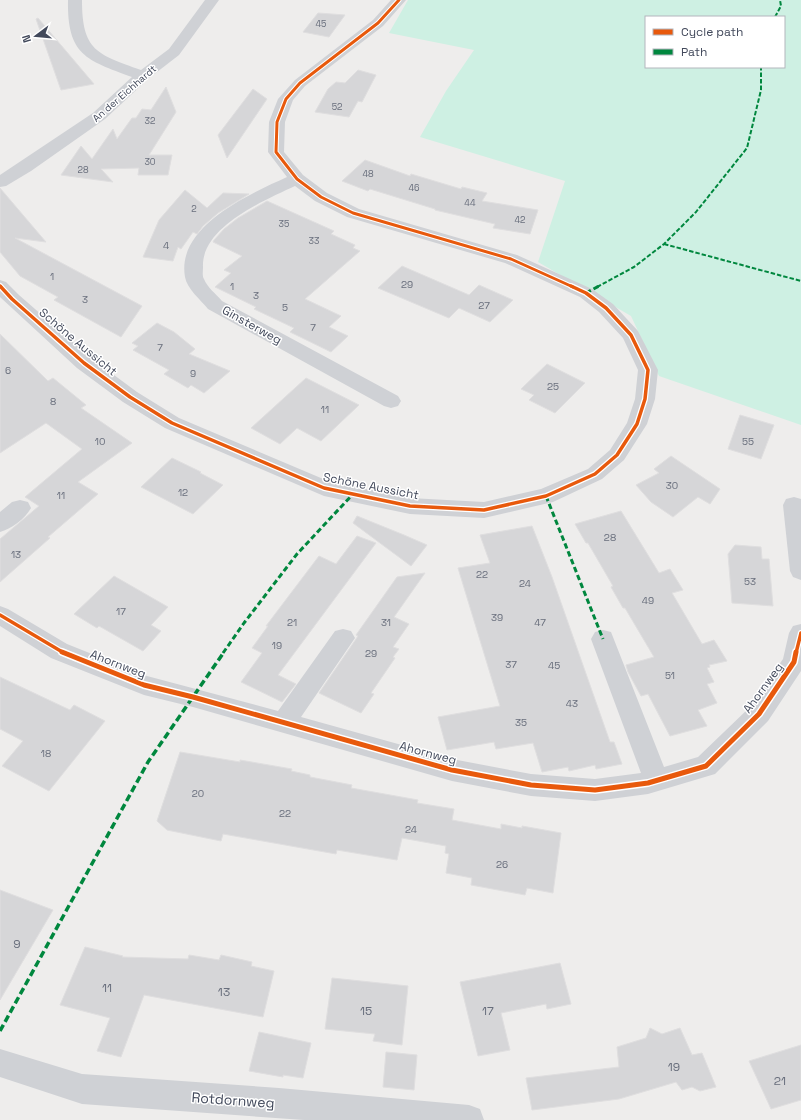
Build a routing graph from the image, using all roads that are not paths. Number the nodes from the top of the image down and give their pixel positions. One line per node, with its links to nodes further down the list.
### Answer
1 (75, 0): 4 (street)
2 (212, 0): 4 (street, An der Eichhardt)
3 (400, 0): 5 (street, Schöne Aussicht)
4 (143, 76): 6 (street, An der Eichhardt)
5 (297, 179): 7 (street, Schöne Aussicht); 8 (street, Ginsterweg)
6 (0, 182)
7 (0, 286)
8 (392, 401)
9 (794, 505): 12 (street)
10 (20, 508): 11 (street)
11 (0, 524)
12 (801, 571)
13 (0, 615): 17 (street, Ahornweg)
14 (801, 633): 18 (street, Ahornweg)
15 (343, 638): 17 (street)
16 (603, 640): 18 (street)
17 (283, 724): 18 (street, Ahornweg)
18 (656, 780)
19 (0, 1063): 20 (street, Rotdornweg)
20 (469, 1120)

